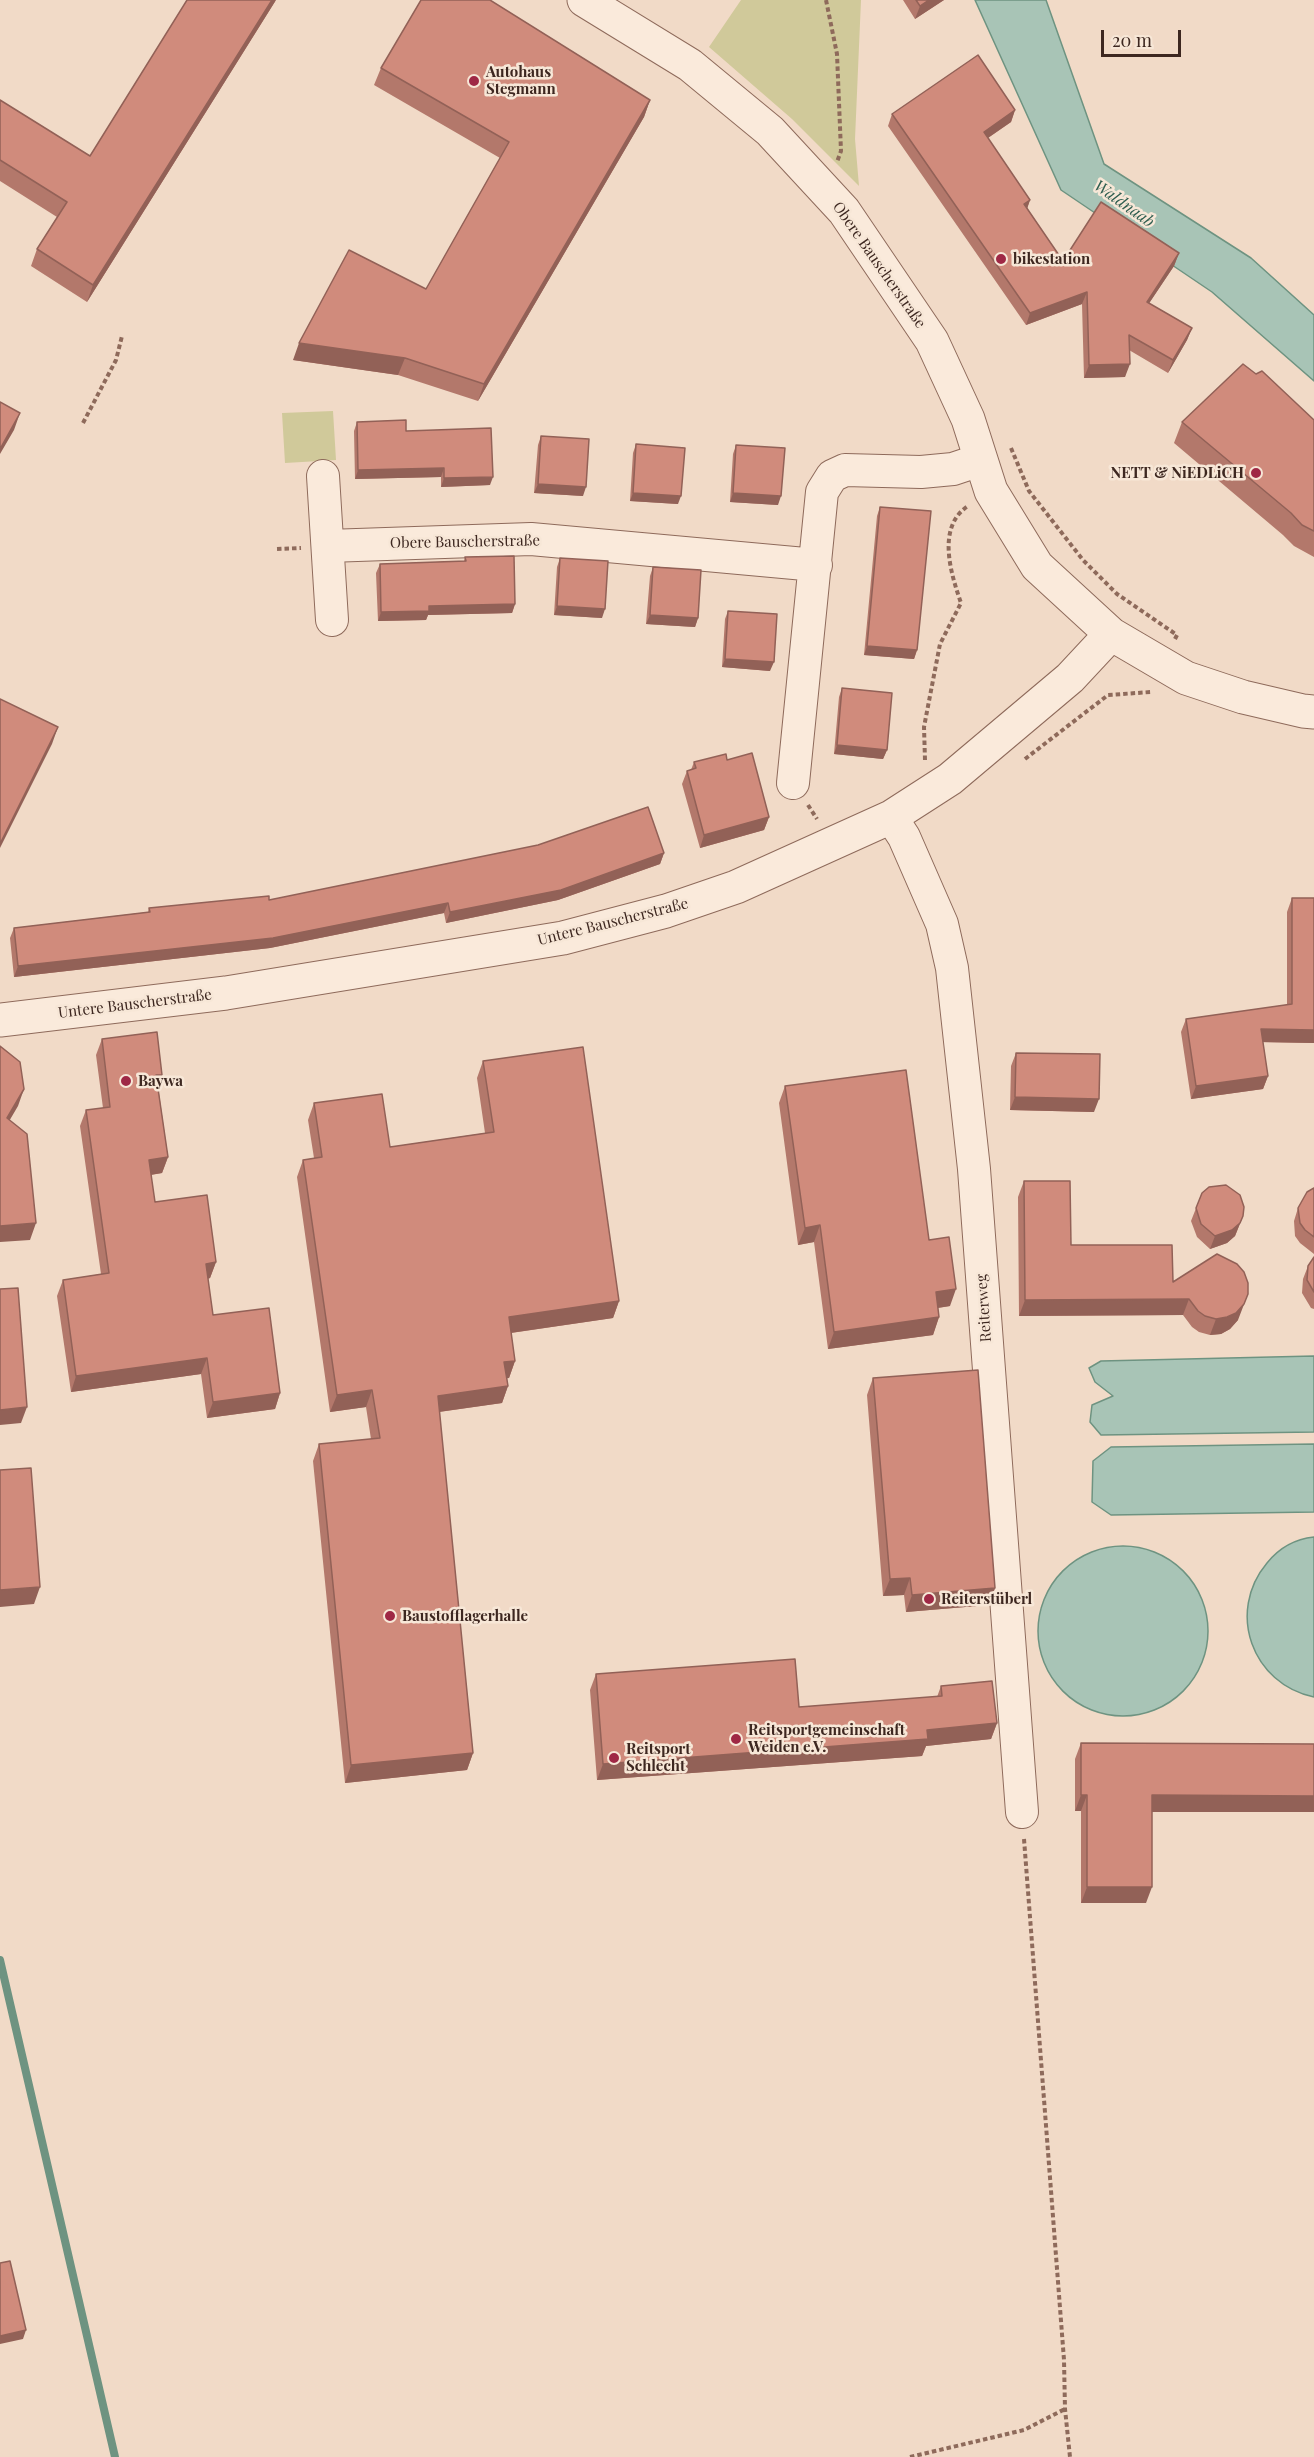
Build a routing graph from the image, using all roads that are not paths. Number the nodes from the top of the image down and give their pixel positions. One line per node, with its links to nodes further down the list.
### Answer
1 (584, 0): 2 (street, Obere Bauscherstraße)
2 (980, 459): 5 (street); 7 (street, Obere Bauscherstraße)
3 (323, 476): 4 (street)
4 (328, 546): 5 (street, Obere Bauscherstraße); 6 (street)
5 (816, 565): 9 (street)
6 (332, 620)
7 (1111, 634): 8 (street, Obere Bauscherstraße); 10 (street, Untere Bauscherstraße)
8 (1314, 712)
9 (793, 783)
10 (891, 817): 11 (street, Untere Bauscherstraße); 12 (street, Reiterweg)
11 (0, 1020)
12 (1022, 1812)

